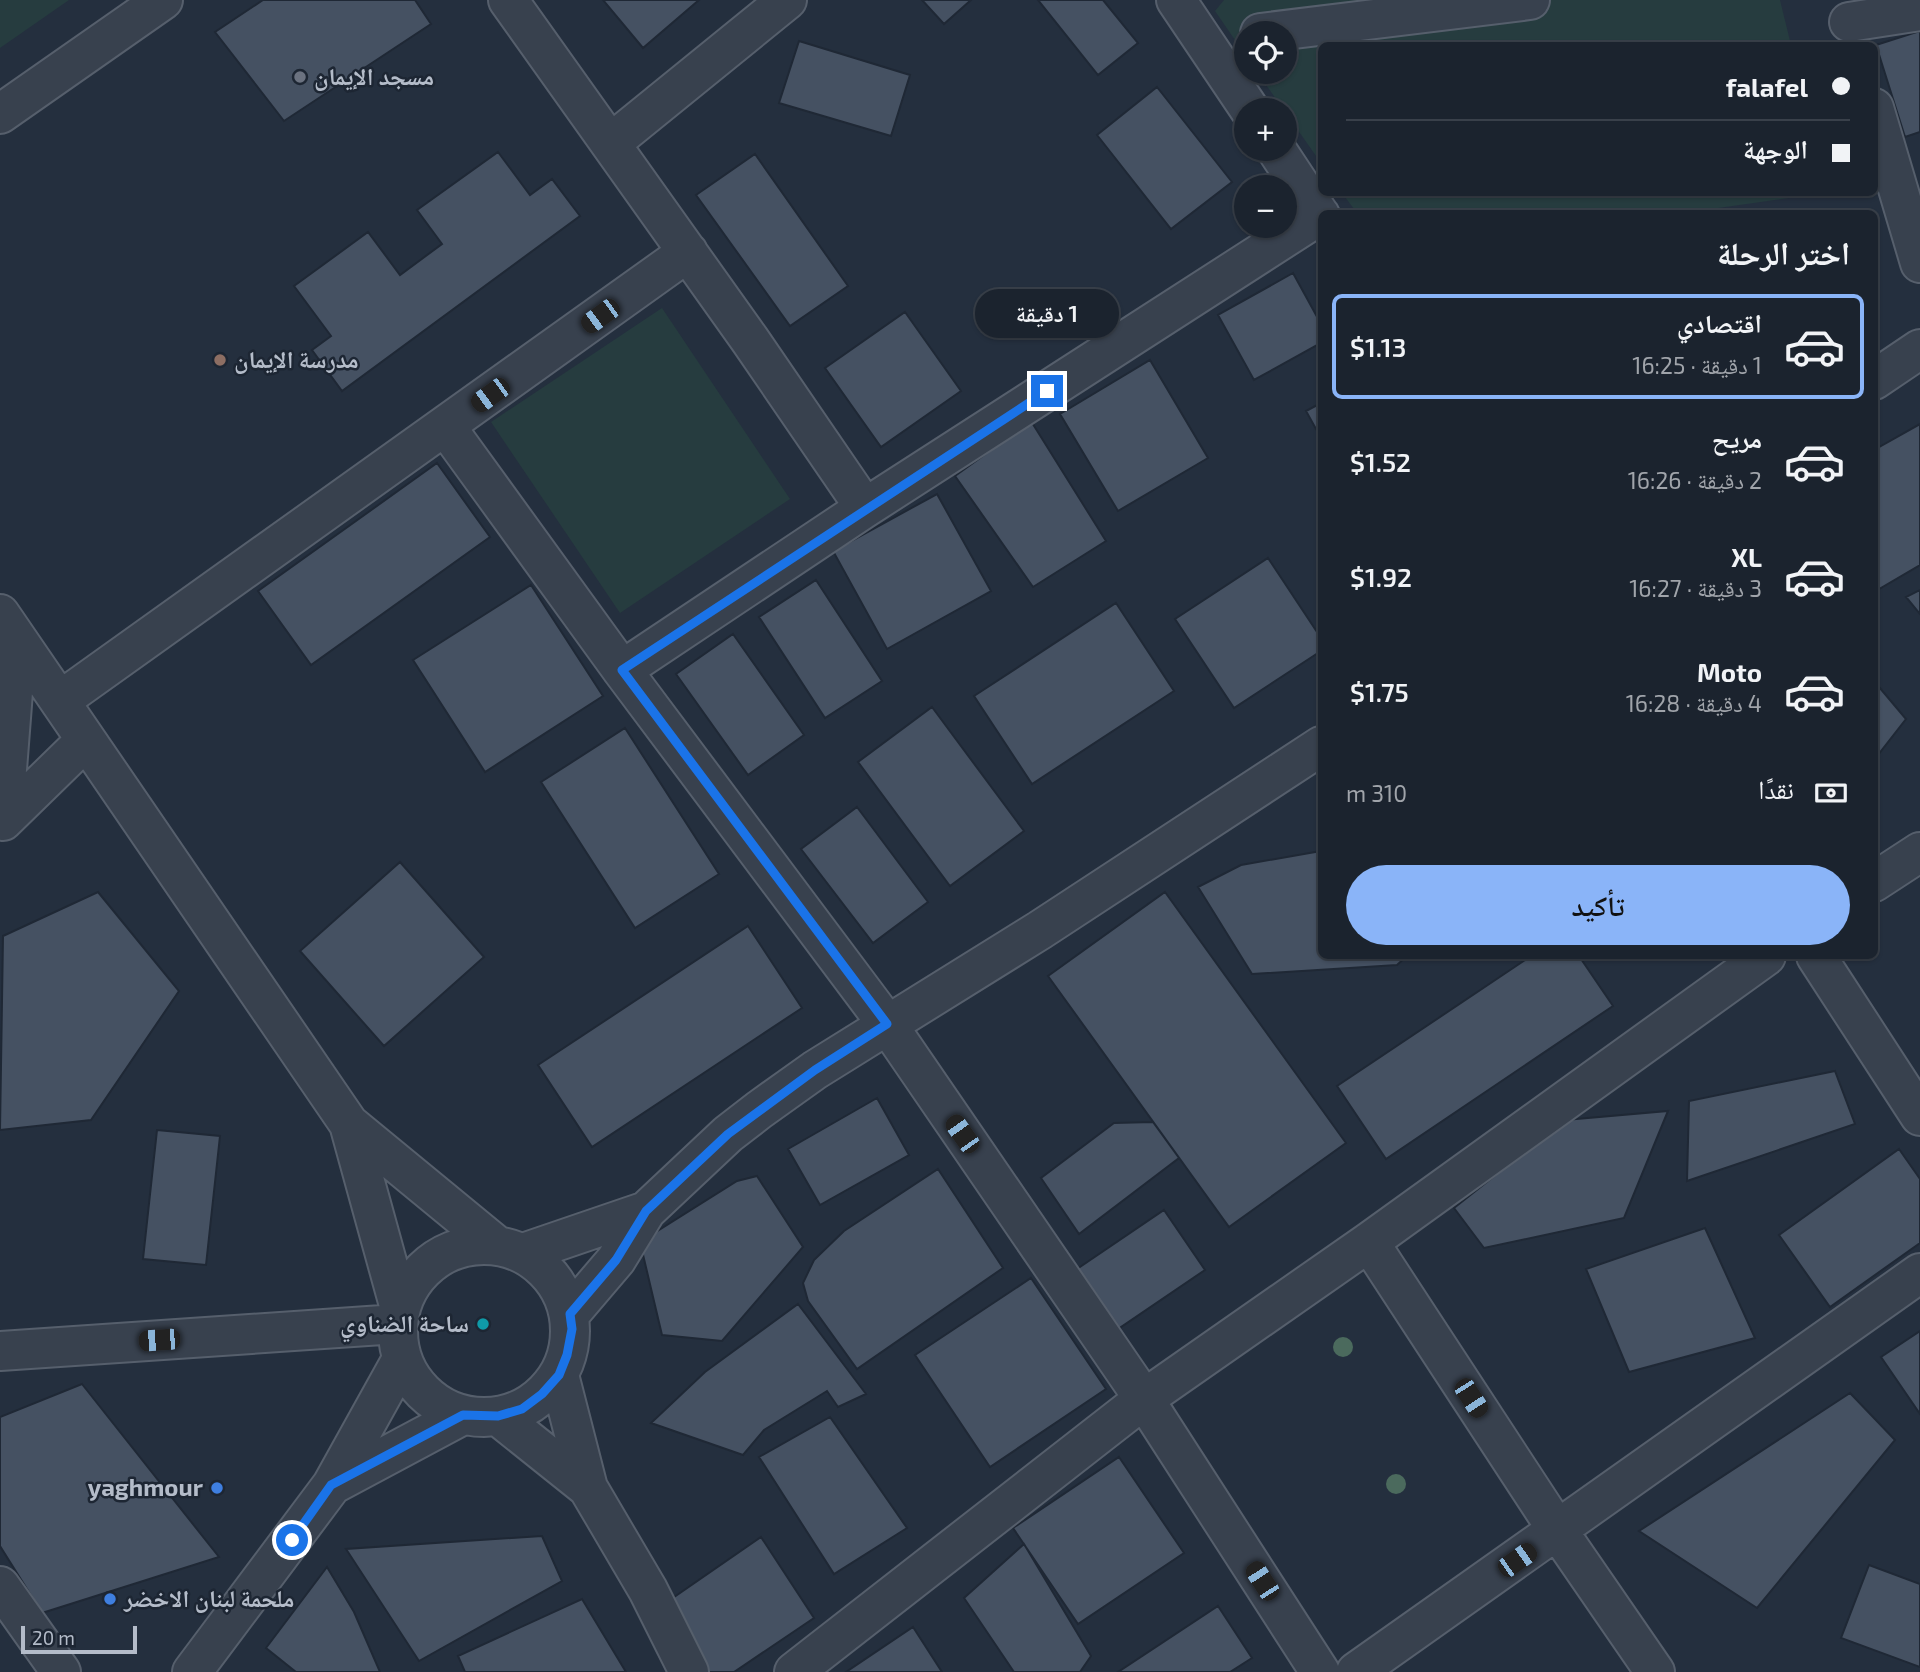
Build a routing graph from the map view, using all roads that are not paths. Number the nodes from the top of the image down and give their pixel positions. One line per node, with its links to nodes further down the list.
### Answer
1 (163, 0): 12 (street)
2 (508, 0): 14 (street)
3 (787, 0): 14 (street)
4 (1176, 0): 10 (street)
5 (1530, 0): 8 (street)
6 (1920, 11): 7 (street)
7 (1849, 23)
8 (1297, 28)
9 (1234, 36): 10 (street)
10 (1203, 40): 11 (street)
11 (1242, 98)
12 (0, 114)
13 (1878, 121): 19 (street)
14 (611, 142): 18 (street)
15 (1284, 161): 16 (street)
16 (1318, 212)
17 (1318, 218): 21 (street)
18 (688, 253): 20 (street); 21 (street)
19 (1920, 263)
20 (446, 427): 23 (street); 24 (street)
21 (865, 508): 23 (street)
22 (9, 627): 24 (street); 27 (street)
23 (622, 670): 32 (street)
24 (61, 700): 25 (street)
25 (86, 740): 27 (street); 34 (street)
26 (1318, 748): 32 (street)
27 (2, 826)
28 (1920, 852): 29 (street)
29 (1878, 879)
30 (1762, 959): 36 (street)
31 (1818, 959): 33 (street)
32 (887, 1024): 35 (street); 43 (street)
33 (1920, 1116)
34 (349, 1124): 37 (street); 40 (street)
35 (646, 1211): 37 (street); 39 (street)
36 (1369, 1242): 43 (street); 47 (street)
37 (510, 1249): 39 (street); 40 (street)
38 (1920, 1273): 47 (street)
39 (570, 1314): 42 (street)
40 (399, 1331): 41 (street); 44 (street); 45 (street)
41 (0, 1351)
42 (559, 1375): 44 (street); 46 (street)
43 (1144, 1399): 53 (street); 54 (street)
44 (481, 1415): 45 (street); 46 (street)
45 (331, 1485): 51 (street)
46 (588, 1488): 52 (street)
47 (1558, 1531): 49 (street); 55 (street)
48 (0, 1586): 50 (street)
49 (1653, 1671)
50 (61, 1672)
51 (192, 1672)
52 (689, 1672)
53 (793, 1672)
54 (1320, 1672)
55 (1356, 1672)

